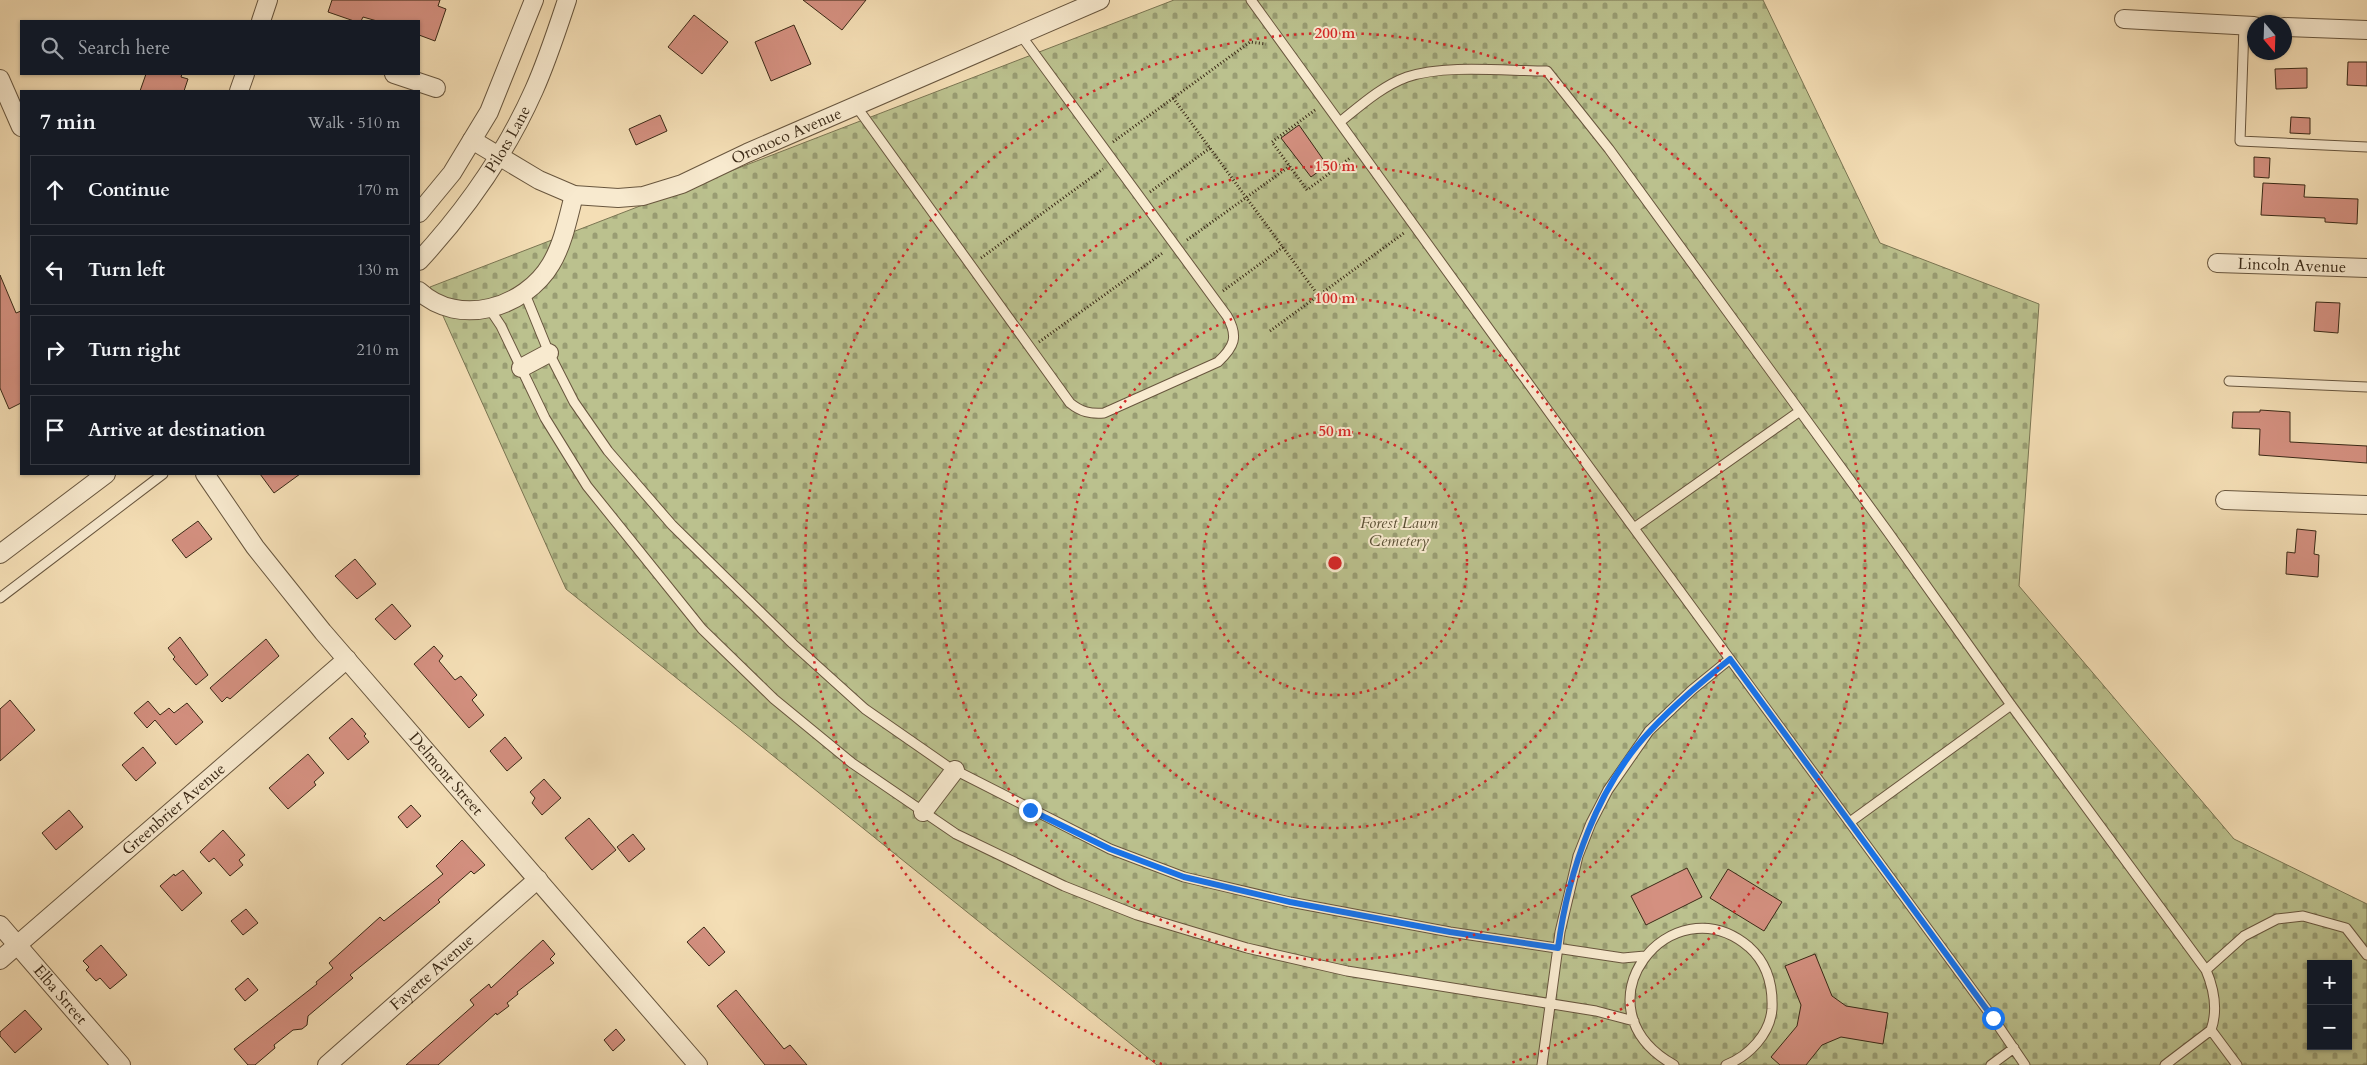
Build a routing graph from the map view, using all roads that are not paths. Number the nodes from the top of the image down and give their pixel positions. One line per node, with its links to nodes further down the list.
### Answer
1 (268, 0): 6 (street)
2 (534, 0): 21 (street, Pilots Lane)
3 (567, 0): 23 (street, Pilots Lane)
4 (1100, 0): 11 (street, Oronoco Avenue)
5 (1250, 0): 19 (lane)
6 (262, 20)
7 (2124, 20): 8 (street)
8 (2247, 26)
9 (2292, 27): 10 (street)
10 (2367, 30)
11 (1020, 34): 18 (street, Oronoco Avenue); 18 (lane)
12 (2247, 60): 22 (lane)
13 (245, 75): 17 (street)
14 (397, 75): 16 (street)
15 (0, 79): 20 (street)
16 (436, 88)
17 (239, 90)
18 (856, 106): 24 (street, Oronoco Avenue)
19 (1340, 122): 36 (lane); 42 (lane)
20 (20, 124)
21 (472, 140): 23 (street, Oronoco Avenue); 25 (street, Pilots Lane)
22 (2367, 147)
23 (499, 156): 24 (street, Oronoco Avenue); 26 (street, Pilots Lane)
24 (574, 195): 30 (street)
25 (420, 212)
26 (420, 260)
27 (2217, 262): 28 (street, Lincoln Avenue)
28 (2367, 268)
29 (420, 292): 31 (street)
30 (525, 294): 31 (street); 32 (lane)
31 (490, 308): 33 (lane)
32 (549, 354): 33 (street); 48 (lane)
33 (521, 368): 49 (lane)
34 (2229, 380): 35 (lane)
35 (2367, 387)
36 (1800, 411): 42 (lane); 47 (lane)
37 (105, 475): 43 (street)
38 (162, 475): 44 (lane)
39 (206, 475): 45 (street, Delmont Street)
40 (2225, 500): 41 (street)
41 (2367, 506)
42 (1634, 528): 46 (lane)
43 (0, 554)
44 (0, 598)
45 (347, 659): 51 (street, Delmont Street); 53 (street, Greenbrier Avenue)
46 (1730, 659): 50 (lane); 54 (lane)
47 (2011, 705): 50 (lane); 58 (lane)
48 (956, 770): 49 (street); 54 (lane)
49 (923, 812): 59 (lane)
50 (1850, 822): 62 (lane)
51 (538, 879): 64 (street, Fayette Avenue); 65 (street, Delmont Street)
52 (0, 925): 53 (street, Elba Street)
53 (17, 945): 57 (street, Greenbrier Avenue); 63 (street, Elba Street)
54 (1558, 948): 55 (lane); 59 (lane)
55 (1645, 956): 60 (lane); 68 (lane)
56 (2367, 956): 58 (lane)
57 (0, 960)
58 (2206, 970): 61 (lane)
59 (1550, 1003): 60 (lane); 66 (lane)
60 (1634, 1021): 67 (lane)
61 (2211, 1030): 71 (lane); 72 (lane)
62 (2014, 1048): 69 (lane); 70 (lane)
63 (121, 1065)
64 (327, 1065)
65 (698, 1065)
66 (1542, 1065)
67 (1674, 1065)
68 (1726, 1065)
69 (1991, 1065)
70 (2025, 1065)
71 (2165, 1065)
72 (2237, 1065)

